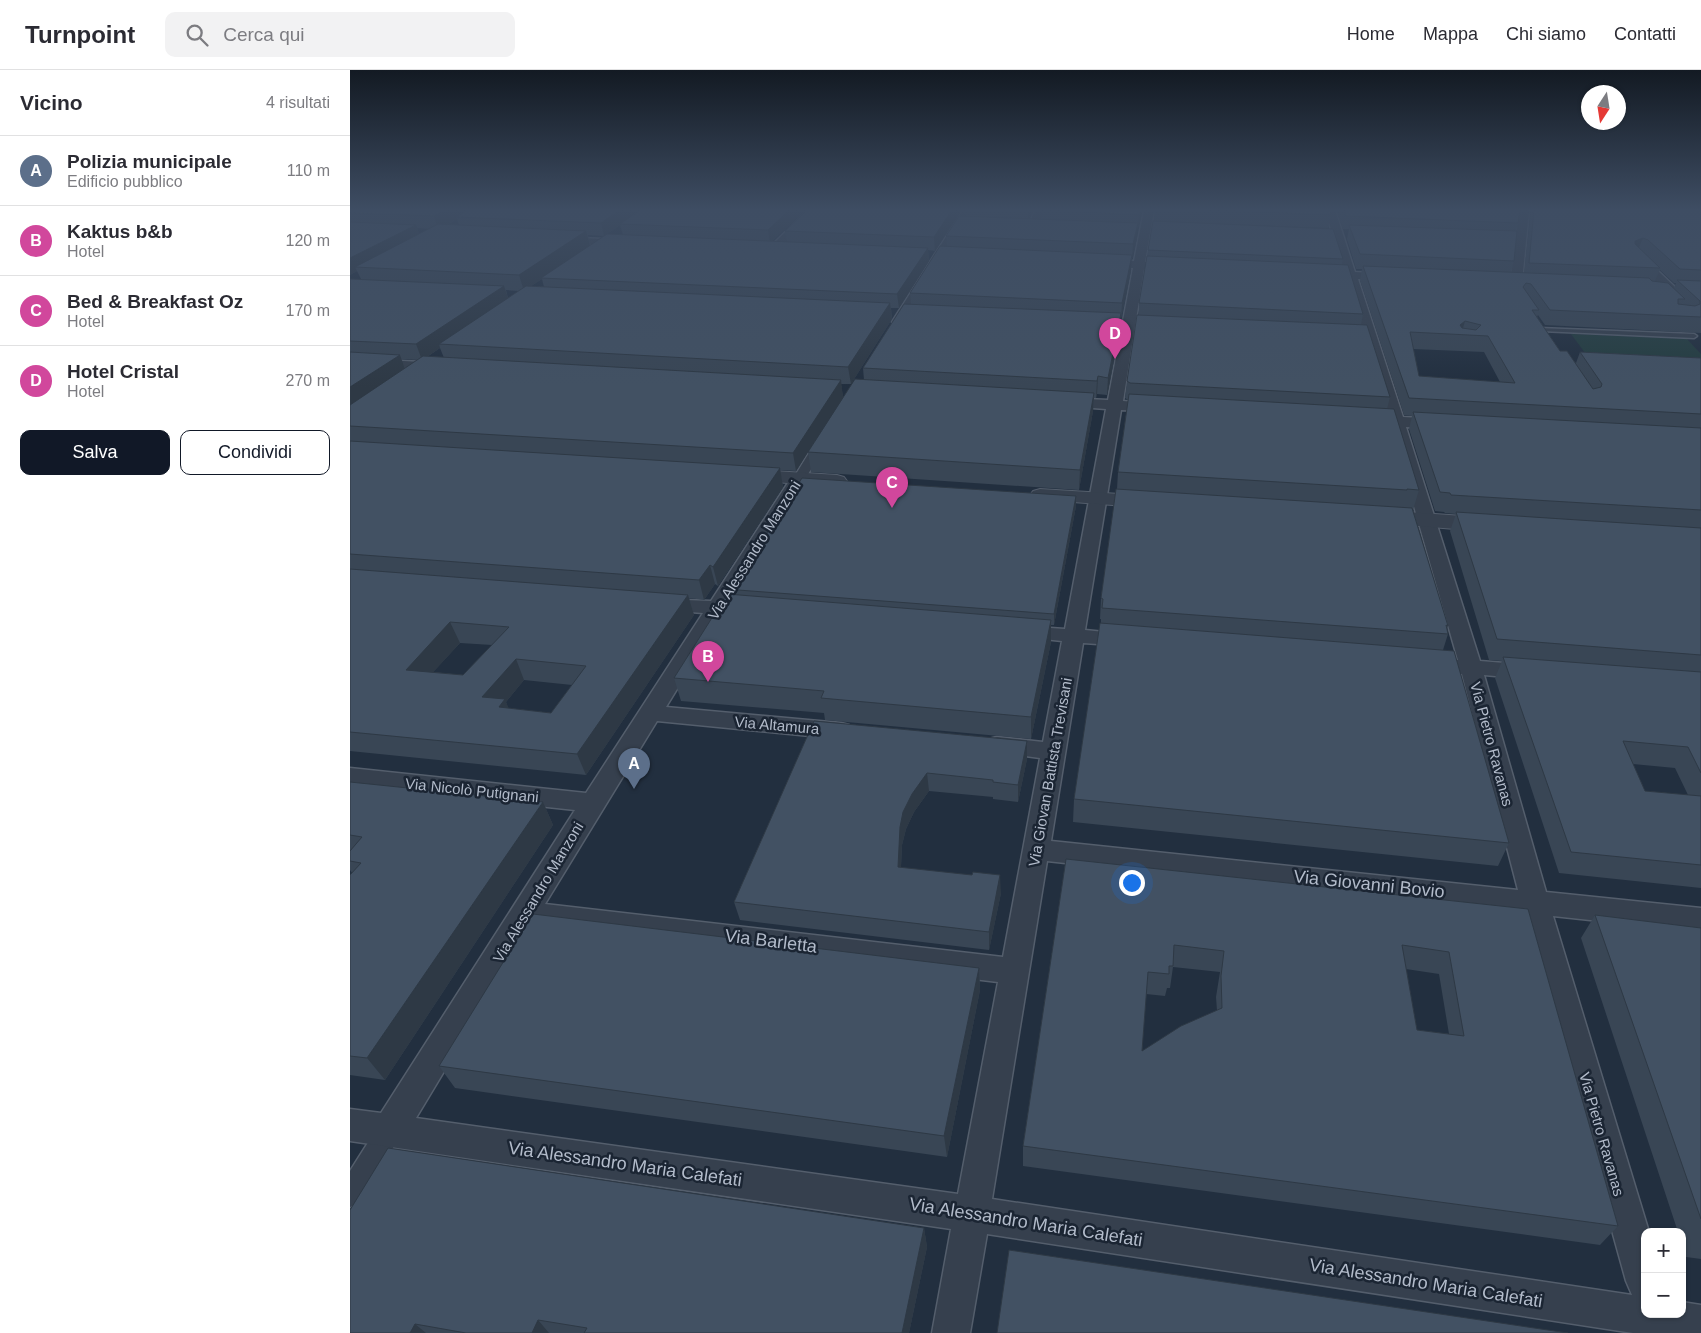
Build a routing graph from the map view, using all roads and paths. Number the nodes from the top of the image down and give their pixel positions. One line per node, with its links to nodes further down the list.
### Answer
1 (929, 269): 14 (street)
2 (1138, 269): 23 (street, Via Giovan Battista Trevisani)
3 (1348, 269): 7 (street, Via Pietro Ravanas)
4 (1521, 269): 9 (street)
5 (1649, 269): 11 (street)
6 (1305, 273): 7 (street)
7 (1350, 275): 8 (street); 26 (street, Via Pietro Ravanas)
8 (1404, 277)
9 (1502, 281)
10 (1653, 288): 11 (street)
11 (1670, 289): 12 (street)
12 (1685, 289)
13 (1537, 322): 16 (lane)
14 (894, 327)
15 (1688, 330): 16 (lane)
16 (1694, 336): 17 (lane)
17 (1701, 343)
18 (449, 361): 20 (street)
19 (350, 362): 20 (street)
20 (428, 366): 21 (street)
21 (406, 381)
22 (1046, 401): 23 (street)
23 (1114, 405): 24 (street); 33 (street, Via Giovan Battista Trevisani)
24 (1171, 408)
25 (1348, 419): 26 (street)
26 (1397, 421): 27 (street); 36 (street, Via Pietro Ravanas)
27 (1456, 425)
28 (829, 430): 30 (street, Via Alessandro Manzoni)
29 (723, 474): 30 (street)
30 (798, 479): 31 (street); 39 (street, Via Alessandro Manzoni)
31 (855, 482)
32 (1019, 493): 33 (street)
33 (1097, 498): 34 (street); 42 (street, Via Giovan Battista Trevisani)
34 (1172, 503)
35 (1360, 516): 36 (street)
36 (1427, 520): 37 (street); 45 (street, Via Pietro Ravanas)
37 (1515, 526)
38 (646, 604): 39 (street)
39 (718, 607): 40 (street); 47 (street, Via Alessandro Manzoni)
40 (767, 611)
41 (1003, 630): 42 (street)
42 (1073, 636): 43 (street); 50 (street, Via Giovan Battista Trevisani)
43 (1152, 642)
44 (1407, 662): 45 (street)
45 (1471, 667): 46 (street); 54 (street, Via Pietro Ravanas)
46 (1548, 673)
47 (651, 712): 48 (street, Via Altamura); 52 (street, Via Alessandro Manzoni)
48 (865, 733)
49 (980, 744): 50 (street)
50 (1053, 751): 53 (street, Via Giovan Battista Trevisani)
51 (350, 777): 52 (street, Via Nicolò Putignani)
52 (593, 803): 55 (street, Via Alessandro Manzoni)
53 (1037, 850): 54 (street, Via Giovanni Bovio); 57 (street, Via Giovan Battista Trevisani)
54 (1535, 902): 56 (street, Via Giovanni Bovio); 62 (street, Via Pietro Ravanas)
55 (526, 912): 57 (street, Via Barletta); 59 (street, Via Alessandro Manzoni)
56 (1701, 920)
57 (1015, 971): 61 (street, Via Giovan Battista Trevisani)
58 (350, 1125): 59 (street, Via Alessandro Maria Calefati)
59 (390, 1130): 60 (street, Via Alessandro Manzoni); 61 (street, Via Alessandro Maria Calefati)
60 (350, 1194)
61 (972, 1214): 63 (street, Via Alessandro Maria Calefati); 66 (street, Via Giovan Battista Trevisani)
62 (1643, 1273)
63 (1641, 1309)
64 (1679, 1318): 65 (street, Via Alessandro Maria Calefati)
65 (1701, 1324)
66 (951, 1333)

